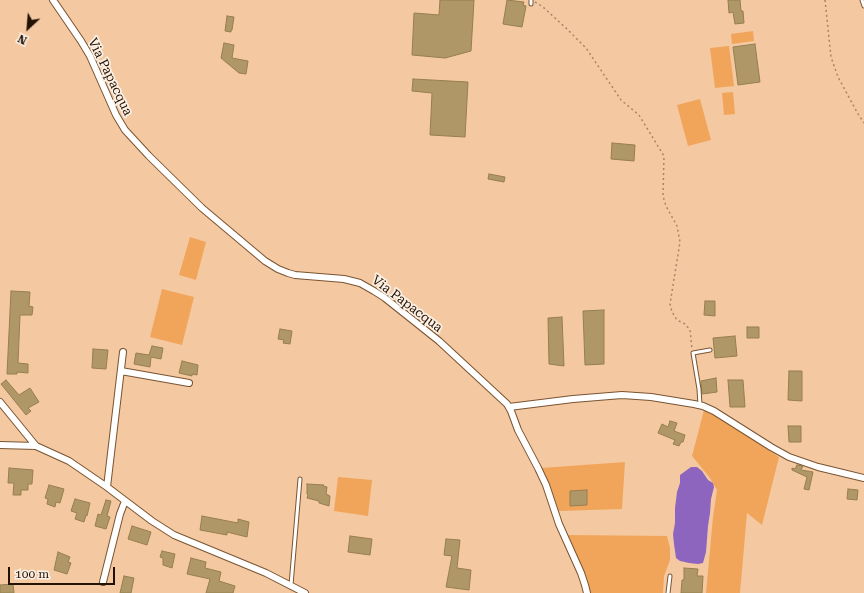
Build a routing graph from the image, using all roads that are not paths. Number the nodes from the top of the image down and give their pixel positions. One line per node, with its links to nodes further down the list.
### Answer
1 (53, 0): 10 (street, Via Papacqua)
2 (862, 0): 3 (lane)
3 (864, 6)
4 (710, 350): 9 (lane)
5 (123, 352): 6 (street)
6 (120, 371): 7 (street); 15 (street)
7 (189, 383)
8 (0, 402): 12 (street)
9 (700, 405): 10 (street); 13 (street)
10 (509, 407): 21 (street, Via Papacqua)
11 (0, 446): 12 (street)
12 (36, 446): 15 (street)
13 (864, 478)
14 (300, 480): 19 (lane)
15 (107, 487): 16 (street)
16 (125, 501): 18 (street); 19 (street)
17 (670, 576): 22 (lane)
18 (102, 582)
19 (292, 585): 20 (street)
20 (305, 593)
21 (587, 593)
22 (668, 593)

